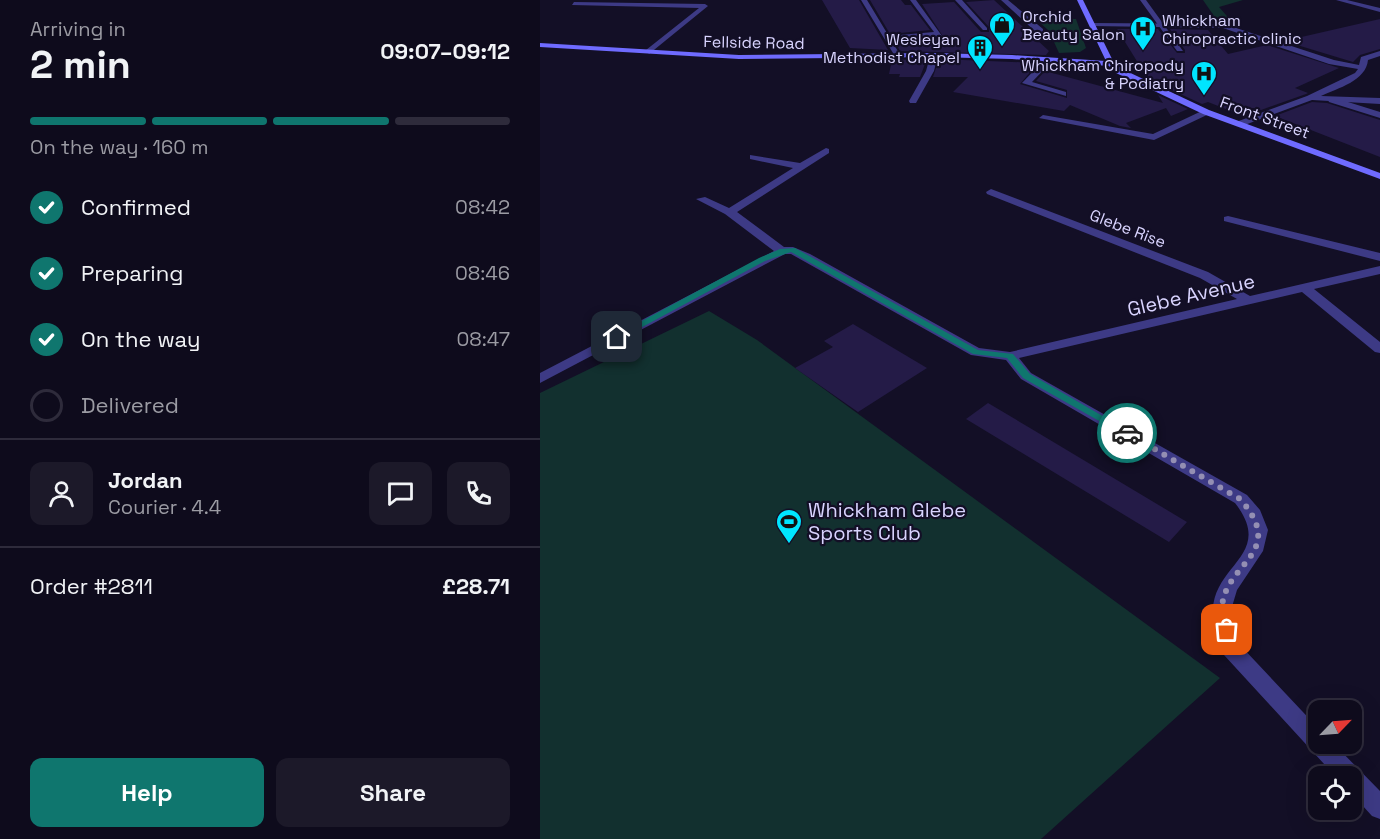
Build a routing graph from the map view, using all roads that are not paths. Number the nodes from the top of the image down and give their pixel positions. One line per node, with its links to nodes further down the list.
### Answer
1 (864, 0): 14 (street)
2 (913, 0): 14 (street)
3 (958, 0): 12 (street)
4 (1004, 0): 13 (street)
5 (1080, 0): 11 (street)
6 (1143, 0): 10 (street)
7 (1339, 0): 9 (street)
8 (574, 4): 17 (street)
9 (1380, 10)
10 (1162, 24): 11 (street); 16 (street); 23 (street)
11 (1093, 26): 22 (street)
12 (985, 29)
13 (1040, 31)
14 (888, 38): 20 (street)
15 (540, 45): 17 (street, Fellside Road)
16 (1180, 49)
17 (649, 52): 20 (street, Fellside Road)
18 (1380, 53): 23 (street)
19 (934, 55): 20 (street, Fellside Road); 21 (street, Fellside Road); 28 (street)
20 (899, 56)
21 (1050, 59): 22 (street, Fellside Road); 24 (street)
22 (1111, 64): 29 (street, Front Street)
23 (1363, 68): 25 (street)
24 (1063, 94)
25 (1310, 98): 26 (street); 32 (street)
26 (1332, 100): 27 (street); 30 (street)
27 (1380, 101)
28 (913, 102)
29 (1206, 111): 31 (street); 32 (street, Front Street)
30 (1380, 115)
31 (1043, 118)
32 (1239, 124): 36 (street, Front Street)
33 (826, 151): 35 (street)
34 (753, 157): 35 (street)
35 (799, 166): 39 (street)
36 (1380, 176)
37 (991, 192): 45 (street, Glebe Rise)
38 (701, 199): 39 (street)
39 (729, 212): 41 (street)
40 (1228, 219): 42 (street)
41 (783, 251): 47 (street, Glebe Avenue); 48 (street)
42 (1380, 257)
43 (1380, 270): 44 (street, Glebe Avenue)
44 (1305, 288): 45 (street, Glebe Avenue); 46 (street)
45 (1249, 301): 47 (street, Glebe Avenue)
46 (1380, 349)
47 (1010, 356): 49 (street)
48 (540, 379)
49 (1308, 732)
50 (1329, 754): 51 (street)
51 (1340, 766)
52 (1362, 789): 53 (street)
53 (1380, 808)

